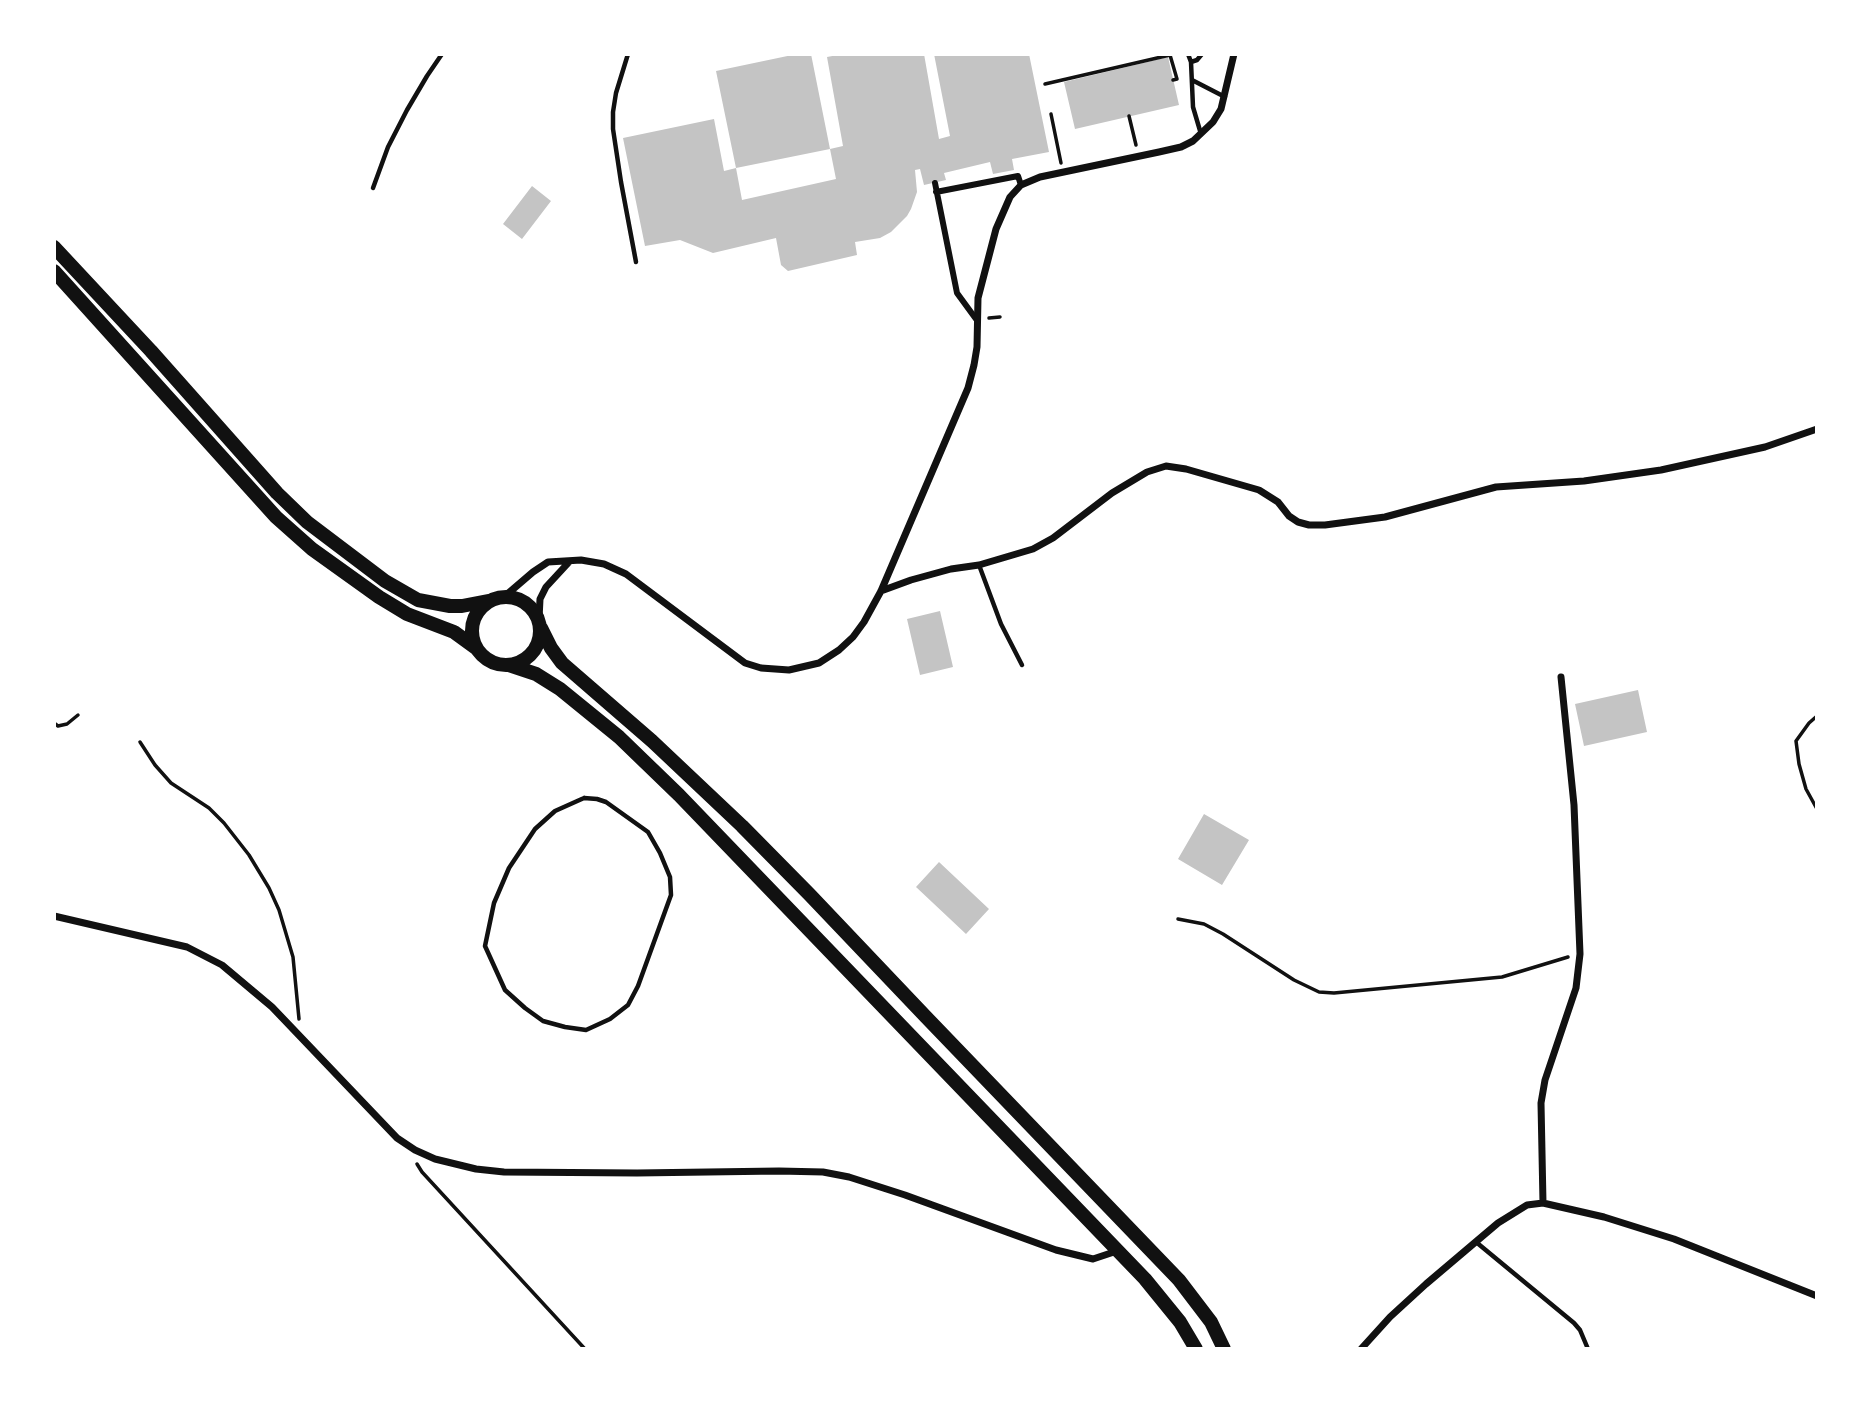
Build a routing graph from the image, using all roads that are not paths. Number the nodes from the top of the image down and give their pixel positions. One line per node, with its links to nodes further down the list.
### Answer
1 (442, 54): 12 (lane)
2 (628, 54): 15 (lane)
3 (1188, 54): 6 (lane)
4 (1202, 54): 6 (lane)
5 (1234, 54): 8 (street)
6 (1191, 62): 7 (lane)
7 (1192, 80): 8 (lane); 9 (lane)
8 (1225, 97): 9 (street)
9 (1201, 134): 11 (street)
10 (934, 183): 13 (street)
11 (1021, 185): 13 (street); 17 (street)
12 (373, 188)
13 (936, 192): 17 (street)
14 (54, 247): 23 (main road)
15 (636, 262)
16 (54, 271): 25 (main road)
17 (976, 319): 21 (street)
18 (1817, 429): 20 (street)
19 (570, 560): 21 (street); 22 (street); 24 (street)
20 (979, 565): 21 (street); 27 (lane)
21 (881, 591)
22 (505, 596): 23 (main road); 24 (main road)
23 (488, 601): 25 (main road)
24 (540, 623): 26 (main road); 36 (main road)
25 (476, 648): 26 (main road)
26 (509, 665): 33 (main road)
27 (1022, 666)
28 (1561, 677): 31 (street)
29 (584, 798): 29 (lane)
30 (54, 916): 33 (street)
31 (1543, 1203): 32 (street); 34 (street)
32 (1475, 1242): 37 (street); 38 (lane)
33 (1118, 1251): 35 (main road)
34 (1817, 1296)
35 (1196, 1349)
36 (1224, 1349)
37 (1361, 1349)
38 (1588, 1349)

